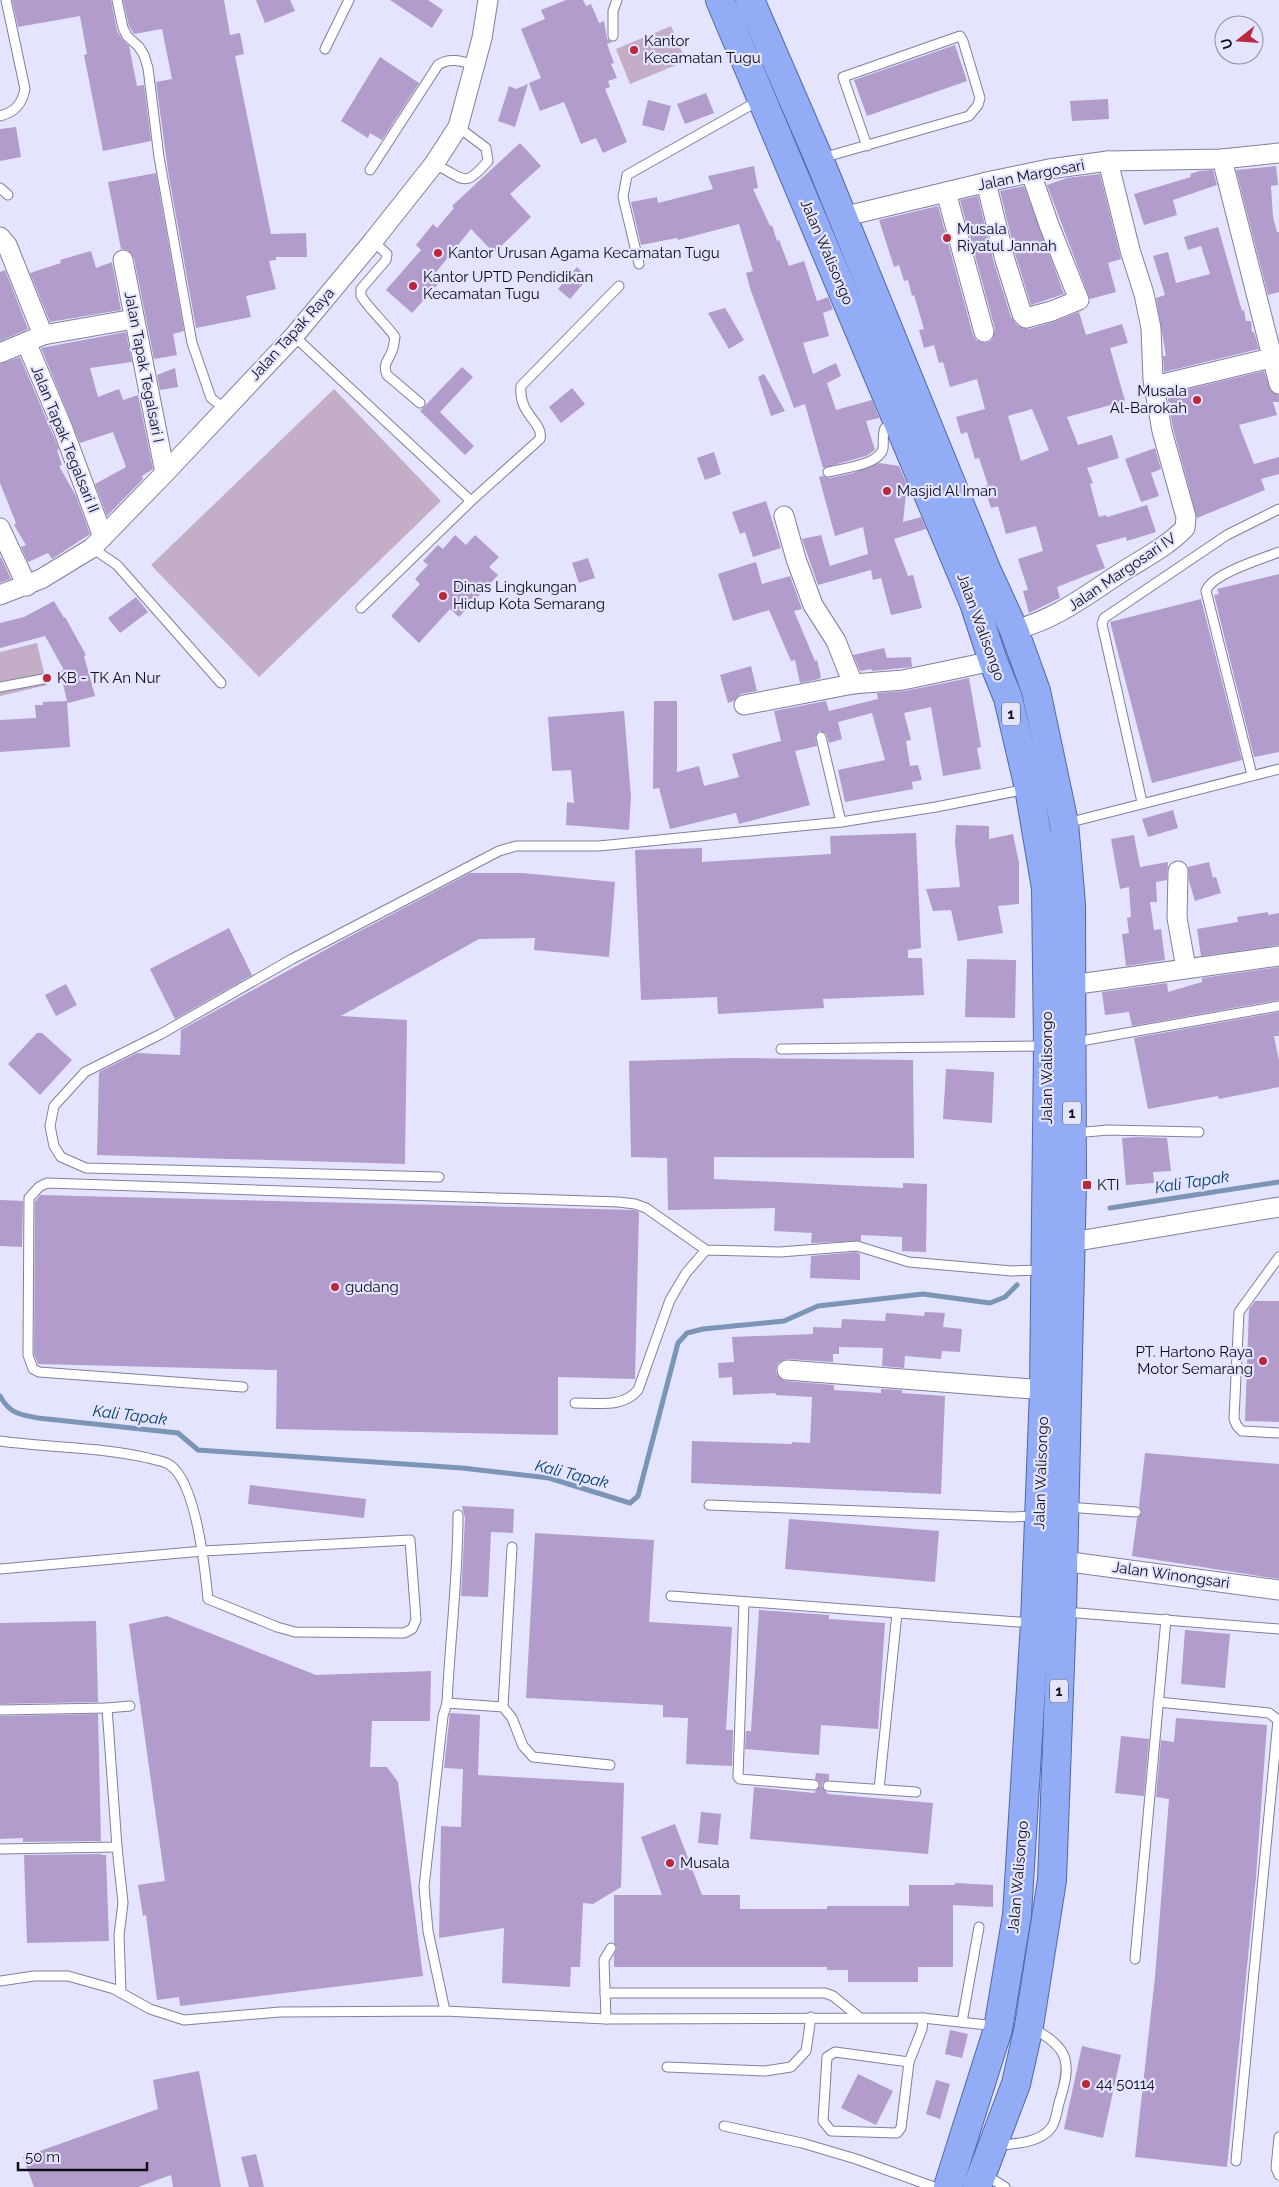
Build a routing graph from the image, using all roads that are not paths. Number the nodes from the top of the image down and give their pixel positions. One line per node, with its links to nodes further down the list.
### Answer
1 (6, 0): 13 (lane)
2 (117, 0): 42 (lane)
3 (349, 0): 10 (lane)
4 (488, 0): 11 (street, Jalan Tapak Raya)
5 (616, 0): 9 (lane)
6 (720, 0): 8 (highway, Jalan Walisongo / 1)
7 (753, 8): 8 (highway); 17 (highway, Jalan Walisongo / 1)
8 (732, 27): 12 (highway, Jalan Walisongo / 1)
9 (613, 36)
10 (325, 49)
11 (474, 65): 14 (street, Jalan Tapak Raya); 21 (lane)
12 (763, 99): 31 (lane); 43 (highway, Jalan Walisongo / 1)
13 (0, 116)
14 (458, 127): 20 (street, Jalan Tapak Raya); 20 (lane)
15 (867, 146): 15 (lane); 17 (lane)
16 (1279, 153): 18 (street, Jalan Margosari)
17 (819, 159): 27 (highway, Jalan Walisongo / 1)
18 (1222, 159): 19 (street, Jalan Margosari); 38 (street)
19 (1108, 161): 22 (street, Jalan Margosari); 40 (street, Jalan Margosari IV)
20 (434, 164): 29 (street, Jalan Tapak Raya)
21 (370, 170)
22 (1032, 173): 23 (street, Jalan Margosari); 23 (street)
23 (986, 182): 25 (street, Jalan Margosari)
24 (0, 188): 26 (lane)
25 (946, 192): 27 (street, Jalan Margosari); 34 (street)
26 (8, 195)
27 (842, 218): 55 (highway, Jalan Walisongo / 1)
28 (0, 237): 36 (street, Jalan Tapak Tegalsari II)
29 (373, 241): 35 (street, Jalan Tapak Raya); 41 (lane)
30 (122, 260): 33 (street, Jalan Tapak Tegalsari I)
31 (639, 264)
32 (619, 286): 46 (lane)
33 (134, 319): 36 (street); 45 (street, Jalan Tapak Tegalsari I)
34 (984, 332)
35 (294, 336): 42 (street, Jalan Tapak Raya); 46 (lane)
36 (34, 338): 37 (street); 50 (street, Jalan Tapak Tegalsari II)
37 (0, 353)
38 (1276, 357): 39 (street); 40 (street)
39 (1279, 384)
40 (1154, 386): 55 (street, Jalan Margosari IV)
41 (420, 403)
42 (225, 409): 45 (street, Jalan Tapak Raya)
43 (898, 422): 44 (lane); 56 (highway, Jalan Walisongo / 1)
44 (828, 472)
45 (165, 473): 50 (street, Jalan Tapak Raya)
46 (471, 500): 54 (lane)
47 (1279, 509): 66 (lane)
48 (784, 516): 59 (street)
49 (0, 528): 52 (street)
50 (98, 542): 52 (street, Jalan Tapak Raya); 58 (lane)
51 (1279, 552): 64 (lane)
52 (27, 586): 53 (street, Jalan Tapak Raya)
53 (0, 595)
54 (361, 608)
55 (1014, 630): 68 (highway, Jalan Walisongo / 1)
56 (993, 661): 59 (street); 65 (highway, Jalan Walisongo / 1)
57 (43, 679): 60 (lane)
58 (221, 683)
59 (853, 684): 61 (street)
60 (0, 687)
61 (744, 705)
62 (821, 737): 67 (lane)
63 (1279, 769): 64 (lane)
64 (1252, 775): 66 (lane)
65 (1030, 788): 67 (lane); 74 (highway, Jalan Walisongo / 1)
66 (1142, 802): 68 (lane)
67 (841, 822): 78 (lane)
68 (1064, 823): 72 (highway, Jalan Walisongo / 1)
69 (1178, 871): 71 (street)
70 (1279, 956): 71 (street)
71 (1186, 968): 72 (street)
72 (1071, 985): 74 (highway, Jalan Walisongo / 1)
73 (1279, 1006): 74 (lane)
74 (1060, 1044): 75 (lane); 77 (highway, Jalan Walisongo / 1); 83 (highway, Jalan Walisongo / 1)
75 (781, 1050)
76 (1199, 1132): 77 (lane)
77 (1072, 1133): 80 (highway, Jalan Walisongo / 1)
78 (439, 1177)
79 (1279, 1207): 80 (street)
80 (1072, 1242): 91 (highway, Jalan Walisongo / 1)
81 (706, 1250): 83 (lane); 85 (lane); 87 (lane)
82 (1279, 1257): 88 (lane)
83 (1045, 1270): 86 (highway, Jalan Walisongo / 1)
84 (787, 1370): 86 (street)
85 (243, 1388)
86 (1044, 1390): 94 (highway, Jalan Walisongo / 1)
87 (575, 1404)
88 (1279, 1433)
89 (0, 1441): 96 (lane)
90 (709, 1505): 94 (lane)
91 (1065, 1507): 92 (lane); 97 (highway, Jalan Walisongo / 1)
92 (1136, 1512)
93 (458, 1516): 108 (lane)
94 (1039, 1516): 105 (highway, Jalan Walisongo / 1)
95 (512, 1547): 110 (lane)
96 (203, 1550): 96 (lane); 98 (lane)
97 (1063, 1560): 99 (street, Jalan Winongsari); 102 (highway, Jalan Walisongo / 1)
98 (0, 1569)
99 (1279, 1590)
100 (671, 1596): 101 (lane)
101 (744, 1602): 103 (lane); 114 (lane)
102 (1062, 1612): 104 (lane); 132 (highway, Jalan Walisongo / 1)
103 (897, 1613): 105 (lane); 116 (lane)
104 (1166, 1619): 106 (lane); 107 (lane)
105 (1035, 1623): 133 (highway, Jalan Walisongo / 1)
106 (1279, 1629)
107 (1158, 1702): 122 (lane); 139 (lane)
108 (447, 1703): 110 (lane); 126 (lane)
109 (130, 1706): 111 (lane)
110 (503, 1707): 113 (lane)
111 (107, 1708): 112 (lane); 118 (lane)
112 (0, 1710)
113 (610, 1765)
114 (814, 1785)
115 (828, 1786): 116 (lane)
116 (879, 1789): 117 (lane)
117 (916, 1792)
118 (117, 1847): 119 (lane); 124 (lane)
119 (0, 1849)
120 (979, 1927): 131 (lane)
121 (611, 1948): 125 (lane)
122 (1134, 1959)
123 (0, 1980): 124 (lane)
124 (121, 1993): 126 (lane)
125 (605, 1993): 127 (lane); 130 (lane)
126 (445, 2011): 130 (lane)
127 (858, 2016): 128 (lane); 129 (lane)
128 (811, 2017): 130 (lane); 135 (lane)
129 (923, 2018): 131 (lane); 134 (lane)
130 (606, 2019)
131 (962, 2022): 133 (lane)
132 (1029, 2026): 138 (highway, Jalan Walisongo / 1); 138 (lane)
133 (998, 2029): 143 (highway, Jalan Walisongo / 1)
134 (909, 2062): 134 (lane)
135 (666, 2067)
136 (724, 2126): 142 (lane)
137 (1279, 2137): 140 (lane)
138 (994, 2145): 141 (highway, Jalan Walisongo / 1)
139 (1236, 2161)
140 (1279, 2175)
141 (980, 2180): 144 (lane)
142 (934, 2187)
143 (948, 2187)
144 (1005, 2187)

